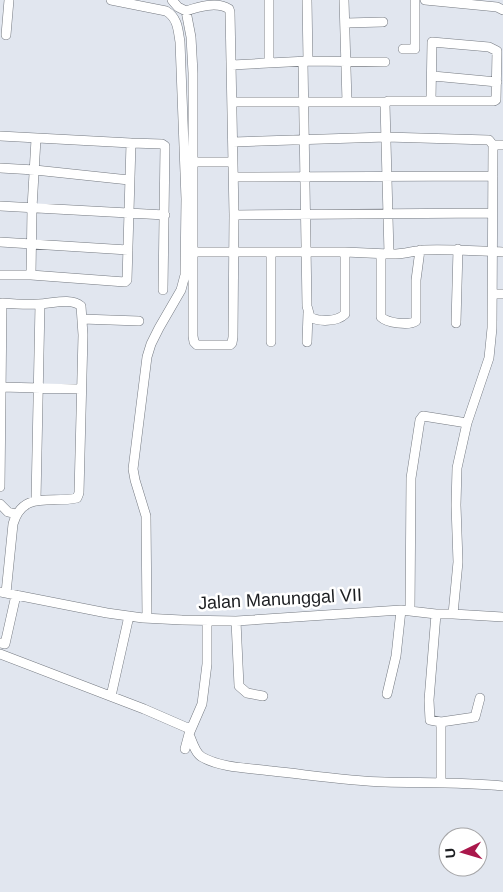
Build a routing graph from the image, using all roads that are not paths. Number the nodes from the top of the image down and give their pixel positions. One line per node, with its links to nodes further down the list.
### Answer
1 (9, 0): 13 (street)
2 (111, 0): 56 (street)
3 (172, 0): 10 (street)
4 (269, 0): 18 (street)
5 (307, 0): 16 (street)
6 (344, 0): 12 (street)
7 (415, 0): 14 (street)
8 (425, 0): 9 (street)
9 (500, 6)
10 (186, 11): 19 (street); 34 (street)
11 (383, 22): 12 (street)
12 (346, 23): 15 (street)
13 (6, 35)
14 (403, 49)
15 (347, 61): 16 (street); 17 (street); 25 (street)
16 (306, 62): 18 (street); 23 (street)
17 (385, 62)
18 (269, 63): 19 (street)
19 (232, 65): 24 (street)
20 (433, 76): 21 (street); 21 (street); 22 (street)
21 (497, 82): 22 (street)
22 (431, 100): 26 (street)
23 (303, 101): 24 (street); 25 (street); 30 (street)
24 (233, 102): 31 (street)
25 (347, 102): 26 (street)
26 (387, 102): 28 (street)
27 (0, 136): 29 (street)
28 (386, 137): 30 (street); 33 (street); 38 (street)
29 (36, 139): 32 (street); 37 (street)
30 (304, 140): 31 (street); 41 (street)
31 (233, 142): 35 (street)
32 (131, 143): 42 (street); 48 (street)
33 (498, 145): 39 (street)
34 (193, 162): 35 (street); 56 (street)
35 (233, 162): 40 (street)
36 (0, 168): 37 (street)
37 (35, 170): 42 (street); 44 (street)
38 (387, 176): 39 (street); 41 (street); 47 (street)
39 (493, 176): 45 (street)
40 (234, 177): 41 (street); 49 (street)
41 (304, 177): 50 (street)
42 (130, 180): 46 (street)
43 (0, 206): 44 (street)
44 (32, 208): 46 (street); 52 (street)
45 (492, 213): 47 (street); 61 (street)
46 (128, 214): 48 (street); 54 (street)
47 (388, 214): 50 (street); 62 (street)
48 (165, 215): 65 (street)
49 (234, 215): 50 (street); 57 (street)
50 (305, 215): 59 (street)
51 (0, 242): 52 (street)
52 (31, 244): 54 (street); 64 (street)
53 (458, 249): 55 (street); 61 (street); 72 (street)
54 (128, 250): 64 (street)
55 (420, 250): 62 (street); 62 (street)
56 (189, 252): 57 (street); 57 (street); 91 (street)
57 (234, 252): 58 (street)
58 (271, 252): 59 (street); 75 (street)
59 (305, 252): 60 (street); 69 (street)
60 (345, 252): 62 (street); 69 (street)
61 (498, 252): 66 (street)
62 (385, 254)
63 (0, 275): 64 (street)
64 (31, 275)
65 (163, 290)
66 (493, 294): 67 (street); 73 (street)
67 (503, 294)
68 (40, 304): 70 (street); 77 (street); 78 (street)
69 (308, 313): 76 (street)
70 (82, 319): 71 (street); 79 (street)
71 (139, 321)
72 (456, 322)
73 (492, 328): 74 (street); 80 (street)
74 (503, 329)
75 (271, 342)
76 (307, 342)
77 (1, 387): 78 (street); 81 (street)
78 (38, 388): 79 (street); 82 (street)
79 (81, 390): 82 (street)
80 (467, 423): 87 (street); 89 (street)
81 (0, 487)
82 (36, 500): 84 (street)
83 (0, 504): 84 (street)
84 (16, 514): 85 (street)
85 (3, 592): 86 (street, Jalan Manunggal VII)
86 (16, 595): 90 (street, Jalan Manunggal VII); 95 (street)
87 (405, 610): 88 (street, Jalan Manunggal VII); 94 (street, Jalan Manunggal VII); 97 (street)
88 (436, 614): 89 (street, Jalan Manunggal VII); 101 (street)
89 (453, 614): 92 (street, Jalan Manunggal VII)
90 (130, 616): 91 (street, Jalan Manunggal VII); 98 (street)
91 (147, 618): 93 (street, Jalan Manunggal VII)
92 (503, 618)
93 (207, 621): 94 (street, Jalan Manunggal VII); 102 (street)
94 (236, 621): 99 (street)
95 (0, 642)
96 (0, 654): 98 (street)
97 (387, 694)
98 (111, 696): 102 (street)
99 (263, 696)
100 (480, 698): 101 (street)
101 (441, 722): 104 (street)
102 (189, 732): 103 (street); 104 (street)
103 (185, 750)
104 (440, 782): 105 (street)
105 (503, 786)

